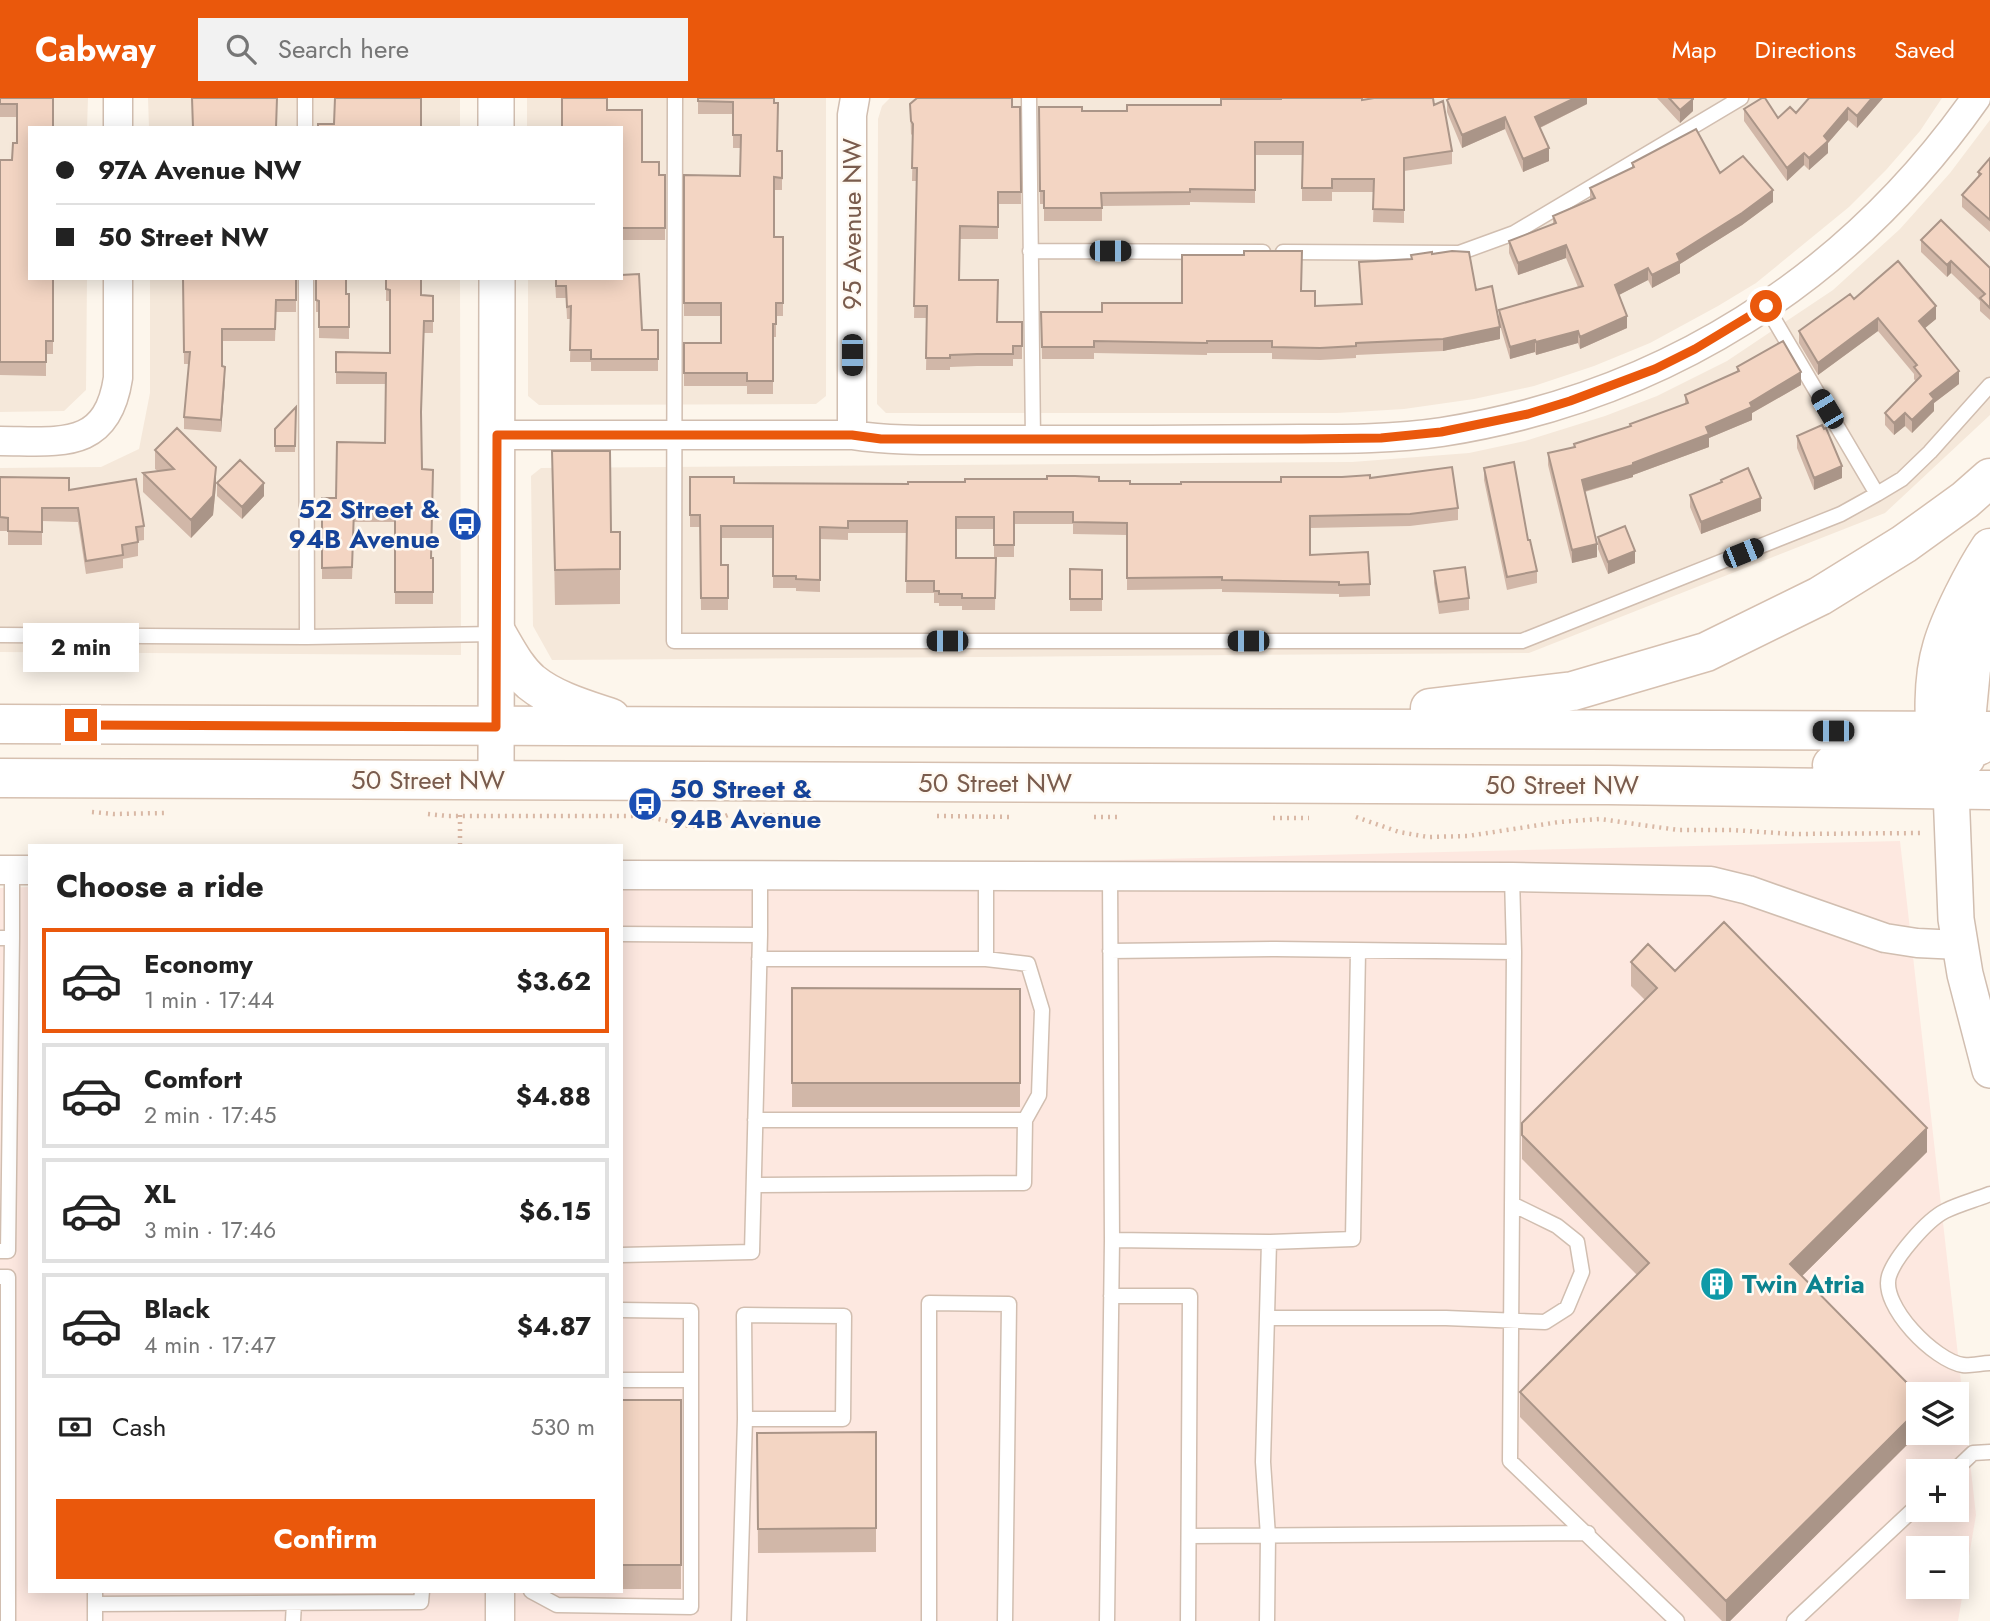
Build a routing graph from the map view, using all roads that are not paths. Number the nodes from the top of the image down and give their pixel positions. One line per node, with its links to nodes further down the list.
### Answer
1 (118, 98): 9 (street)
2 (305, 98): 10 (lane)
3 (496, 98): 11 (street)
4 (675, 98): 19 (lane)
5 (855, 98): 20 (street, 95 Avenue NW)
6 (1029, 98): 12 (lane)
7 (1741, 98): 12 (lane)
8 (1976, 98): 16 (street)
9 (118, 126)
10 (306, 126)
11 (496, 126)
12 (1030, 251): 21 (lane)
13 (118, 280): 22 (street)
14 (306, 280): 29 (lane)
15 (497, 280): 18 (street)
16 (1766, 306): 21 (street); 24 (lane)
17 (1990, 385): 24 (lane)
18 (497, 435): 19 (street); 27 (street)
19 (675, 435): 20 (street); 24 (lane)
20 (852, 435): 21 (street)
21 (1033, 440)
22 (0, 442)
23 (1990, 478): 33 (main road)
24 (1877, 494)
25 (1990, 548): 34 (main road)
26 (1990, 594): 34 (main road)
27 (497, 634): 29 (lane); 31 (street); 32 (main road)
28 (0, 635): 29 (lane)
29 (307, 637)
30 (0, 724): 31 (main road, 50 Street NW)
31 (496, 727): 32 (main road, 50 Street NW); 36 (street)
32 (639, 727): 33 (main road, 50 Street NW)
33 (1207, 729): 34 (main road, 50 Street NW)
34 (1972, 759): 36 (main road, 50 Street NW); 46 (street)
35 (0, 778): 36 (main road, 50 Street NW)
36 (496, 780)
37 (14, 870): 45 (lane)
38 (623, 875): 39 (street)
39 (760, 875): 40 (street); 44 (lane)
40 (986, 875): 41 (street); 51 (lane)
41 (1110, 875): 42 (street); 47 (lane)
42 (1513, 877): 46 (street); 49 (lane)
43 (623, 934): 44 (lane)
44 (760, 935): 50 (lane)
45 (6, 938): 60 (lane)
46 (1960, 945): 52 (street)
47 (1110, 951): 48 (lane); 58 (lane)
48 (1358, 951): 49 (lane); 59 (lane)
49 (1514, 952): 57 (lane)
50 (759, 959): 51 (lane); 53 (lane)
51 (986, 959): 54 (lane)
52 (1990, 1070)
53 (755, 1120): 54 (lane); 55 (lane)
54 (1025, 1120): 55 (lane)
55 (754, 1185): 61 (lane)
56 (1990, 1194): 67 (lane)
57 (1513, 1204): 66 (lane); 66 (lane)
58 (1112, 1240): 59 (lane); 63 (lane)
59 (1269, 1242): 65 (lane)
60 (0, 1251)
61 (623, 1255)
62 (0, 1277): 82 (lane)
63 (1111, 1296): 75 (lane); 89 (lane)
64 (623, 1310): 69 (lane)
65 (1267, 1318): 66 (lane); 76 (lane)
66 (1511, 1321): 74 (lane)
67 (1990, 1363)
68 (623, 1380): 69 (lane)
69 (691, 1380): 79 (lane)
70 (745, 1419): 70 (lane); 86 (lane)
71 (1990, 1452): 72 (lane)
72 (1967, 1459)
73 (1906, 1516): 93 (lane)
74 (1588, 1533): 76 (lane); 92 (lane)
75 (1189, 1536): 76 (lane); 90 (lane)
76 (1268, 1536): 91 (lane)
77 (422, 1593): 81 (lane)
78 (500, 1593): 85 (street)
79 (535, 1593)
80 (95, 1598): 81 (lane); 83 (lane)
81 (294, 1603): 84 (lane)
82 (8, 1621)
83 (94, 1621)
84 (293, 1621)
85 (500, 1621)
86 (739, 1621)
87 (929, 1621): 88 (lane)
88 (1004, 1621)
89 (1107, 1621)
90 (1188, 1621)
91 (1267, 1621)
92 (1677, 1621)
93 (1794, 1621)

